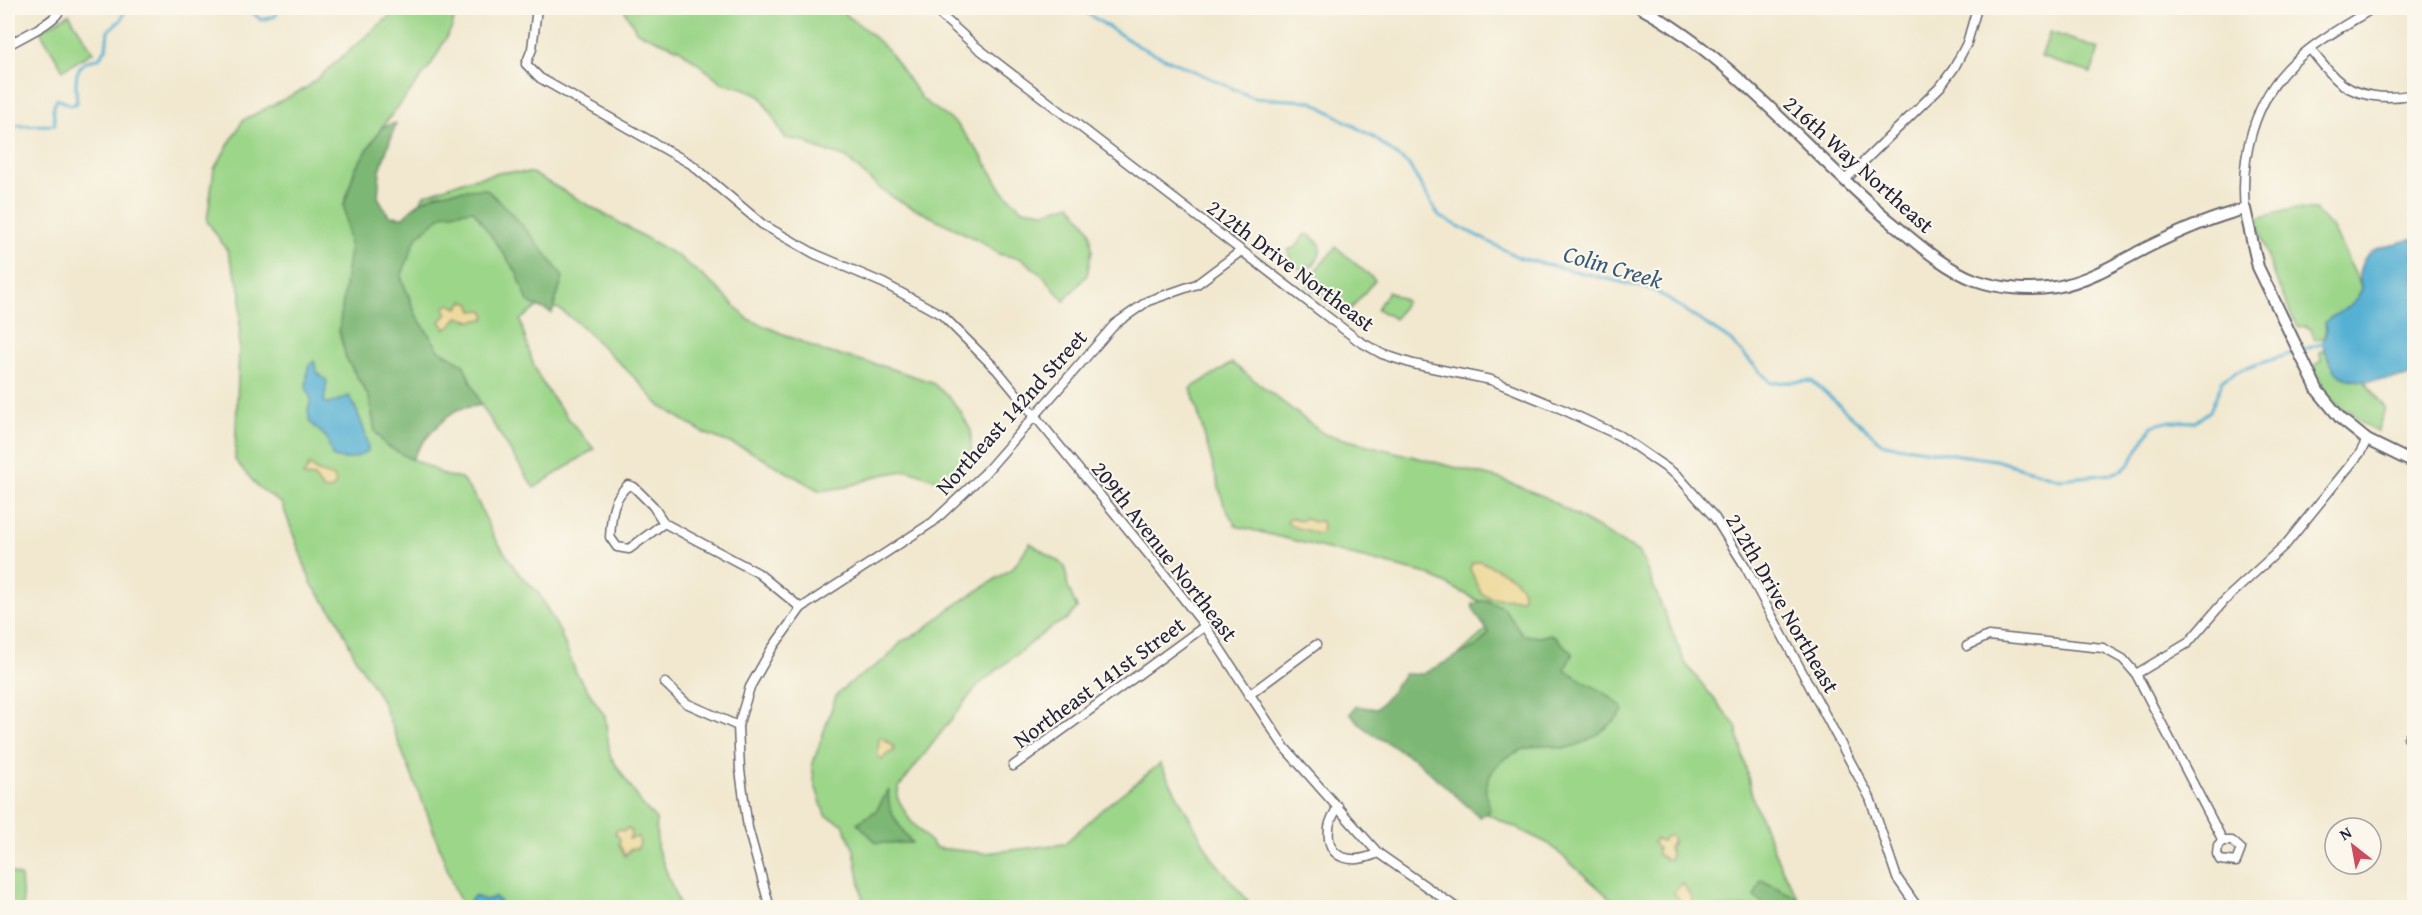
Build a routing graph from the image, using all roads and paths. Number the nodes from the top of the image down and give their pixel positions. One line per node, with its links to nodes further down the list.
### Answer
1 (61, 8): 7 (street)
2 (537, 8): 13 (street, 209th Avenue Northeast)
3 (933, 8): 12 (street, 212th Drive Northeast)
4 (1641, 8): 10 (street, 216th Way Northeast)
5 (1977, 8): 10 (street)
6 (2373, 8): 8 (street)
7 (8, 45)
8 (2310, 49): 9 (street); 11 (street)
9 (2415, 94)
10 (1845, 180): 11 (street, 216th Way Northeast)
11 (2245, 209): 14 (street)
12 (1241, 250): 13 (street, Northeast 142nd Street); 33 (street, 212th Drive Northeast)
13 (1035, 416): 17 (street, Northeast 142nd Street); 18 (street, 209th Avenue Northeast)
14 (2367, 440): 15 (street); 21 (street)
15 (2415, 463)
16 (664, 524): 16 (street); 17 (street)
17 (801, 608): 24 (street, Northeast 142nd Street)
18 (1205, 626): 23 (street, 209th Avenue Northeast); 27 (street, Northeast 141st Street)
19 (1316, 645): 23 (street)
20 (1967, 646): 21 (street)
21 (2136, 674): 29 (street)
22 (665, 683): 24 (street)
23 (1249, 695): 28 (street, 209th Avenue Northeast)
24 (738, 726): 31 (street, Northeast 142nd Street)
25 (2415, 730): 26 (street)
26 (2408, 738)
27 (1013, 766)
28 (1338, 806): 30 (street, 209th Avenue Northeast); 30 (street)
29 (2223, 841)
30 (1378, 853): 32 (street, 209th Avenue Northeast)
31 (770, 908)
32 (1457, 908)
33 (1918, 908)

